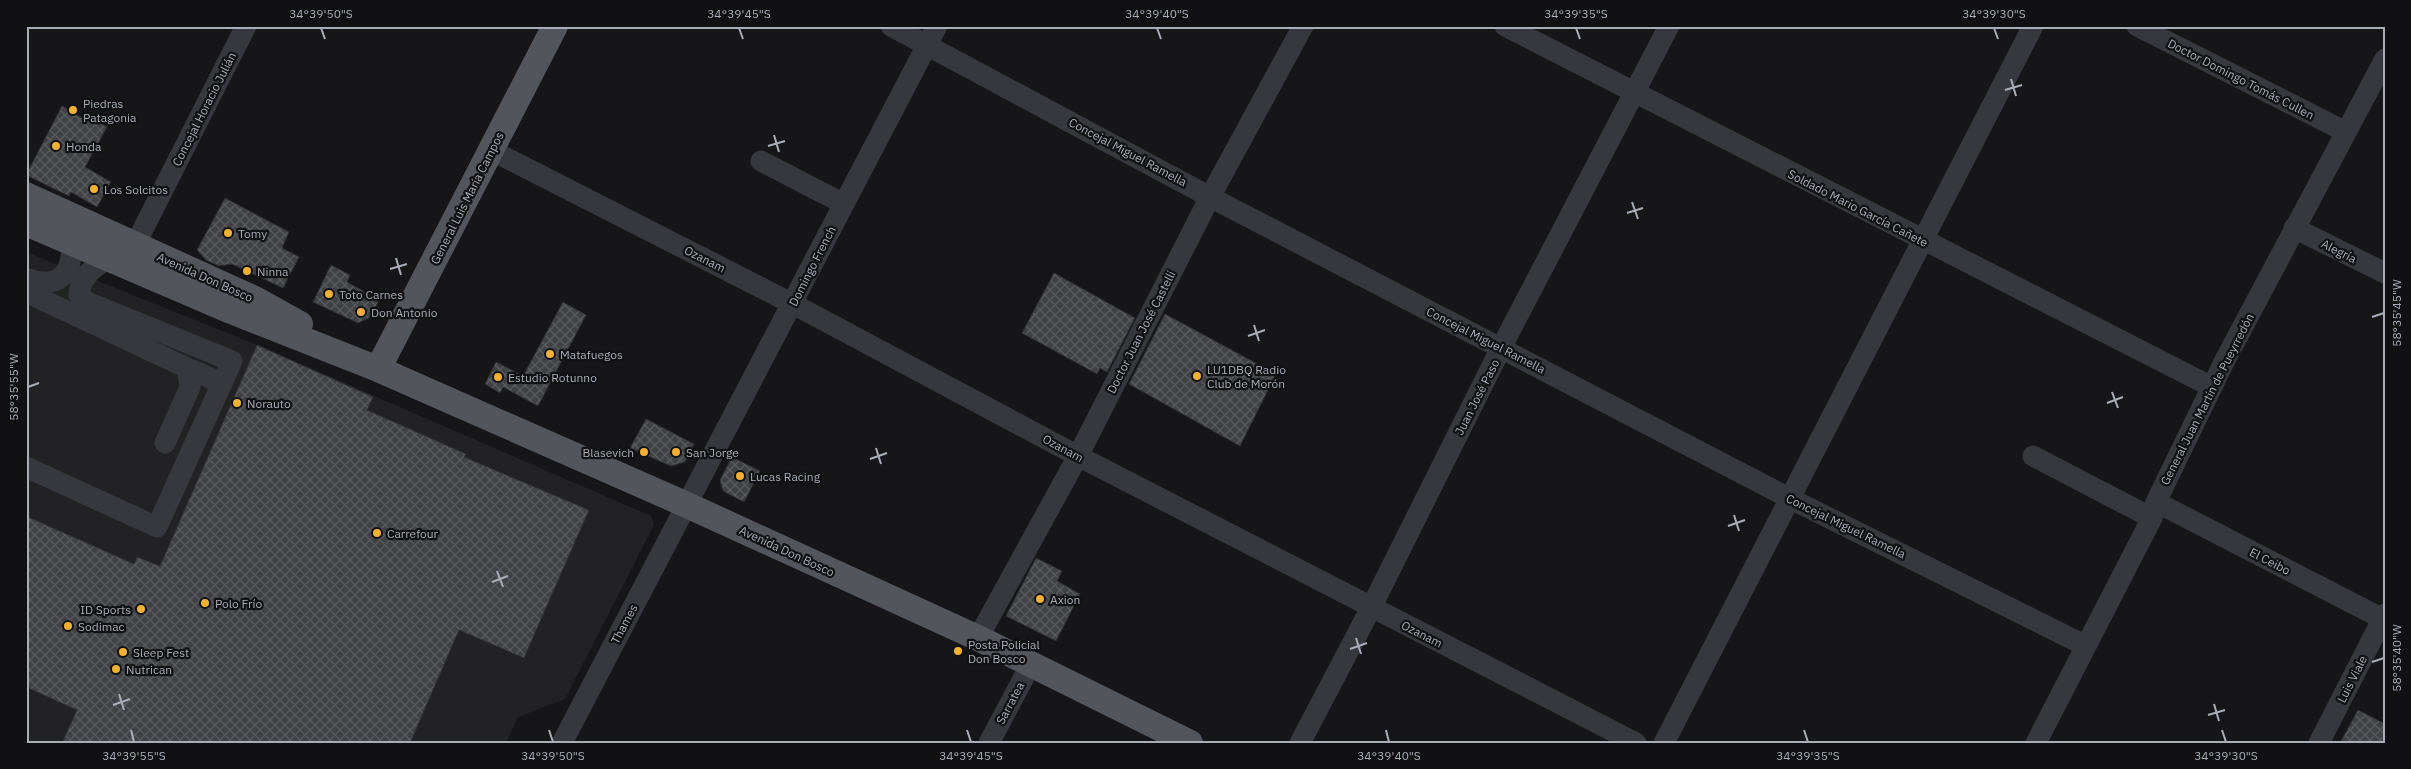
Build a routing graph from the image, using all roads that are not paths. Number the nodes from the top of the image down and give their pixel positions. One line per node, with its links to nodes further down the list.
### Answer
1 (246, 26): 22 (street, Concejal Horacio Julián)
2 (555, 26): 13 (main road, General Luis María Campos)
3 (891, 26): 9 (street, Concejal Miguel Ramella)
4 (1302, 26): 16 (street, Doctor Juan José Castelli)
5 (1506, 26): 11 (street, Soldado Mario García Cañete)
6 (1669, 26): 11 (street, Juan José Paso)
7 (2033, 26): 20 (street)
8 (2137, 26): 12 (street, Doctor Domingo Tomás Cullen)
9 (932, 35): 16 (street, Concejal Miguel Ramella); 17 (street, Domingo French)
10 (2385, 59): 12 (street, General Juan Martín de Pueyrredón)
11 (1634, 93): 20 (street, Soldado Mario García Cañete); 30 (street, Juan José Paso)
12 (2346, 132): 19 (street, General Juan Martín de Pueyrredón)
13 (491, 150): 27 (street, Ozanam); 32 (main road, General Luis María Campos)
14 (761, 161): 17 (street)
15 (26, 195): 22 (main road, Avenida Don Bosco)
16 (1210, 197): 30 (street, Concejal Miguel Ramella); 36 (street, Doctor Juan José Castelli)
17 (844, 204): 27 (street, Domingo French)
18 (26, 223): 21 (main road, Avenida Don Bosco)
19 (2294, 228): 24 (street, Alegría); 34 (street, General Juan Martín de Pueyrredón)
20 (1923, 241): 34 (street, Soldado Mario García Cañete); 39 (street)
21 (71, 242): 23 (main road, Avenida Don Bosco); 25 (street)
22 (135, 245): 23 (street); 32 (main road, Avenida Don Bosco)
23 (109, 258): 28 (street); 32 (main road, Avenida Don Bosco)
24 (2385, 273)
25 (26, 278)
26 (26, 292): 29 (street)
27 (793, 304): 36 (street, Ozanam); 40 (street, Domingo French)
28 (110, 312): 29 (street); 33 (street)
29 (140, 346): 31 (street)
30 (1501, 348): 39 (street, Concejal Miguel Ramella); 42 (street, Juan José Paso)
31 (187, 368): 33 (street); 35 (street)
32 (378, 369): 40 (main road, Avenida Don Bosco)
33 (222, 383): 38 (street)
34 (2212, 387): 41 (street, General Juan Martín de Pueyrredón)
35 (165, 443)
36 (1078, 456): 42 (street, Ozanam); 44 (street, Doctor Juan José Castelli)
37 (2033, 456): 41 (street, El Ceibo)
38 (26, 467)
39 (1791, 499): 45 (street, Concejal Miguel Ramella); 52 (street)
40 (687, 505): 44 (main road, Avenida Don Bosco); 47 (street, Thames)
41 (2154, 510): 43 (street, El Ceibo); 45 (street, General Juan Martín de Pueyrredón)
42 (1371, 608): 50 (street, Juan José Paso); 51 (street, Ozanam)
43 (2384, 618): 54 (street, Luis Viale)
44 (978, 638): 46 (main road, Avenida Don Bosco)
45 (2086, 646): 53 (street, General Juan Martín de Pueyrredón)
46 (1031, 664): 48 (street, Sarratea); 49 (main road, Avenida Don Bosco)
47 (562, 743)
48 (989, 743)
49 (1190, 743)
50 (1300, 743)
51 (1636, 743)
52 (1664, 743)
53 (2036, 743)
54 (2319, 743)

